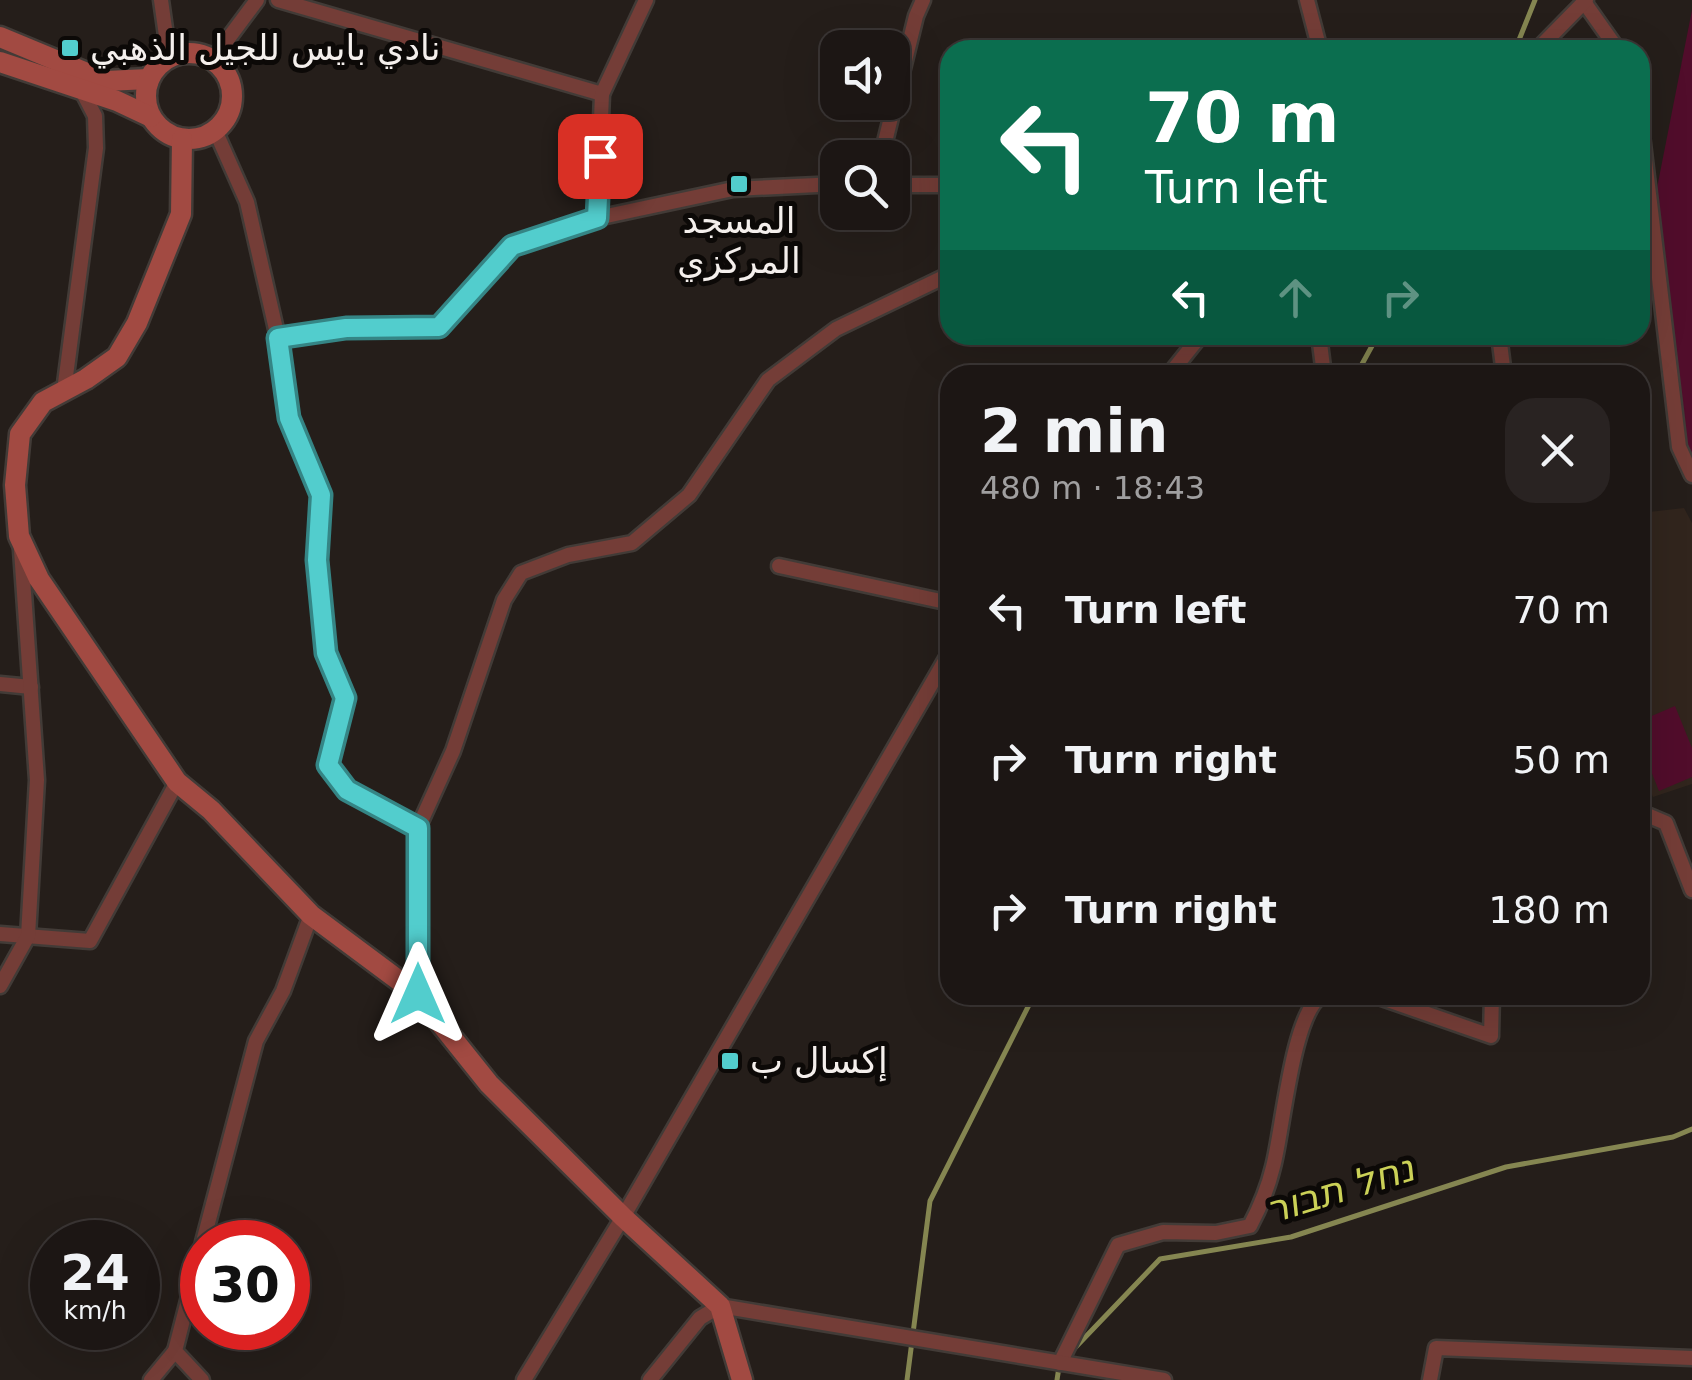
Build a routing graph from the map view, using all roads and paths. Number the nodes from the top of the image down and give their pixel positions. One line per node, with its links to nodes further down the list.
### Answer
1 (161, 0): 12 (street)
2 (257, 0): 13 (street)
3 (278, 0): 17 (street)
4 (646, 0): 17 (street)
5 (923, 0): 21 (street)
6 (1308, 0): 9 (street)
7 (1585, 1): 10 (street); 11 (street)
8 (0, 38): 15 (street)
9 (1318, 40)
10 (1547, 40)
11 (1611, 40)
12 (169, 57): 13 (street); 15 (street)
13 (213, 60): 19 (street)
14 (0, 62): 16 (street)
15 (149, 79): 18 (street)
16 (81, 90): 18 (street); 31 (street)
17 (602, 94): 26 (street)
18 (151, 117): 20 (street)
19 (215, 130): 20 (street); 28 (street)
20 (182, 138): 31 (street)
21 (885, 140)
22 (910, 184): 24 (street)
23 (820, 185): 26 (street)
24 (940, 185)
25 (1650, 202): 32 (street)
26 (597, 218): 28 (street)
27 (940, 279): 42 (street)
28 (278, 338): 42 (street)
29 (1193, 345): 30 (street)
30 (1177, 365)
31 (64, 391): 33 (street)
32 (1692, 475)
33 (7, 486): 34 (street)
34 (19, 536): 39 (street); 40 (street)
35 (779, 566): 36 (street)
36 (940, 601)
37 (940, 669): 52 (street)
38 (0, 684): 39 (street)
39 (31, 688): 46 (street)
40 (177, 782): 44 (street); 46 (street)
41 (1650, 816): 43 (street)
42 (418, 828): 48 (street)
43 (1692, 890)
44 (311, 916): 48 (street); 53 (street)
45 (0, 934): 46 (street)
46 (28, 936): 47 (street)
47 (0, 986)
48 (418, 994): 52 (street)
49 (1312, 1005): 58 (street)
50 (1401, 1005): 51 (street)
51 (1492, 1005)
52 (624, 1217): 54 (street); 61 (street)
53 (209, 1220)
54 (720, 1306): 58 (street); 62 (street); 63 (street)
55 (180, 1332): 56 (street)
56 (175, 1351): 59 (street); 60 (street)
57 (1692, 1358): 65 (street)
58 (1060, 1363): 64 (street)
59 (150, 1380)
60 (202, 1380)
61 (524, 1380)
62 (650, 1380)
63 (742, 1380)
64 (1164, 1380)
65 (1430, 1380)

